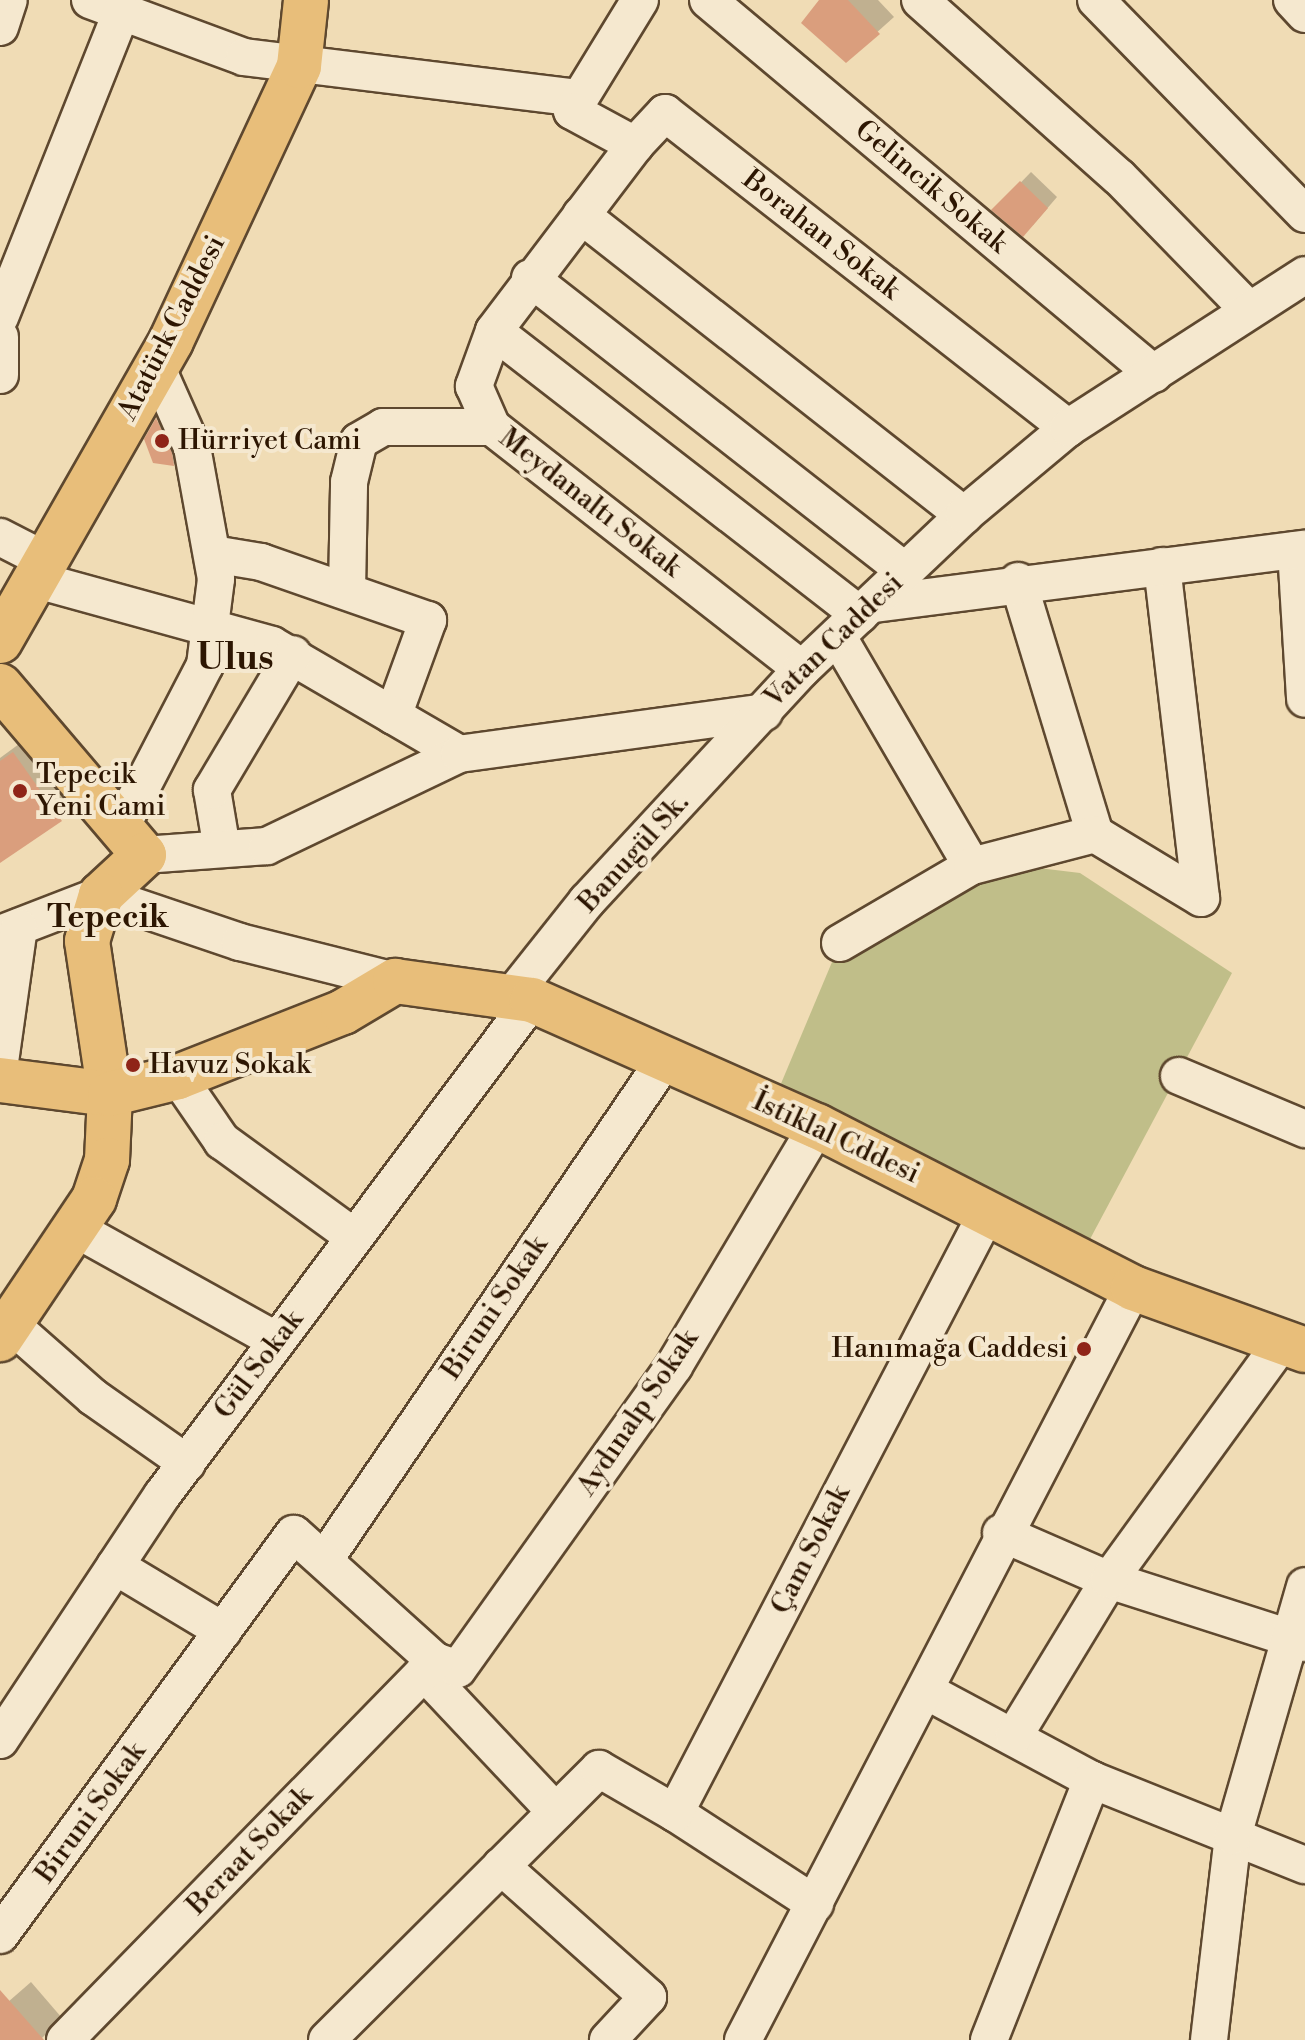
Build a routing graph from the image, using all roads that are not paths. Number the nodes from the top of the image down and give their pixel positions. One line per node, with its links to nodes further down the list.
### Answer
1 (9, 0): 10 (street)
2 (306, 0): 11 (main road, Atatürk Caddesi)
3 (640, 0): 12 (street)
4 (708, 0): 23 (street, Gelincik Sokak)
5 (920, 0): 18 (street)
6 (1096, 0): 14 (street)
7 (1292, 0): 9 (street)
8 (100, 3): 11 (street); 19 (street)
9 (1305, 14)
10 (0, 27)
11 (299, 66): 12 (street); 22 (main road, Atatürk Caddesi)
12 (576, 104): 13 (street)
13 (635, 145): 15 (street, Meydanaltı Sokak); 26 (street, Borahan Sokak)
14 (1305, 214)
15 (581, 215): 17 (street, Meydanaltı Sokak); 27 (street)
16 (1305, 275): 18 (street, Vatan Caddesi)
17 (530, 278): 20 (street, Meydanaltı Sokak); 33 (street)
18 (1249, 310): 23 (street, Vatan Caddesi)
19 (0, 317)
20 (494, 331): 25 (street, Meydanaltı Sokak); 36 (street)
21 (0, 337): 24 (street)
22 (156, 366): 30 (street); 32 (main road, Atatürk Caddesi)
23 (1154, 374): 26 (street, Vatan Caddesi)
24 (0, 375)
25 (492, 427): 35 (street); 40 (street, Meydanaltı Sokak)
26 (1068, 428): 27 (street, Vatan Caddesi)
27 (964, 515): 33 (street, Vatan Caddesi)
28 (0, 537): 32 (street)
29 (1300, 550): 31 (street); 42 (street)
30 (213, 554): 35 (street); 37 (street)
31 (1162, 566): 34 (street); 46 (street)
32 (39, 570): 37 (street); 38 (main road, Atatürk Caddesi)
33 (906, 572): 36 (street, Vatan Caddesi)
34 (1018, 581): 36 (street); 46 (street)
35 (347, 591): 44 (street)
36 (857, 619): 40 (street, Vatan Caddesi); 49 (street)
37 (211, 630): 39 (street); 47 (street)
38 (0, 641)
39 (293, 654): 44 (street); 48 (street)
40 (802, 669): 43 (street, Vatan Caddesi)
41 (0, 686): 47 (main road)
42 (1305, 699)
43 (764, 712): 45 (street, Vatan Caddesi); 54 (street, Banugül Sk.)
44 (393, 716): 45 (street)
45 (459, 754): 48 (street, Vatan Caddesi)
46 (1095, 834): 49 (street)
47 (132, 841): 48 (street, Vatan Caddesi); 50 (main road)
48 (222, 849)
49 (972, 866): 52 (street)
50 (101, 895): 51 (street); 53 (street); 60 (main road)
51 (10, 930): 56 (street)
52 (840, 943)
53 (395, 981): 54 (main road, İstiklal Cddesi); 58 (main road)
54 (520, 1000): 55 (main road, İstiklal Cddesi); 65 (street, Gül Sokak)
55 (664, 1061): 61 (main road, İstiklal Cddesi); 72 (street, Biruni Sokak)
56 (0, 1062)
57 (1179, 1076): 62 (street)
58 (178, 1077): 60 (main road); 65 (street)
59 (0, 1080): 60 (main road)
60 (110, 1094): 64 (main road)
61 (817, 1126): 63 (main road, İstiklal Cddesi); 78 (street, Aydınalp Sokak)
62 (1305, 1129)
63 (988, 1211): 66 (main road, İstiklal Cddesi); 84 (street, Çam Sokak)
64 (74, 1228): 67 (main road); 68 (street)
65 (354, 1237): 68 (street, Gül Sokak)
66 (1133, 1288): 69 (main road, İstiklal Cddesi); 71 (street)
67 (5, 1331): 70 (street)
68 (277, 1341): 70 (street, Gül Sokak)
69 (1294, 1346): 74 (street)
70 (187, 1463): 73 (street, Gül Sokak)
71 (1001, 1533): 74 (street); 79 (street)
72 (327, 1556): 76 (street, Biruni Sokak); 78 (street)
73 (115, 1566): 76 (street); 81 (street, Gül Sokak)
74 (1109, 1580): 77 (street); 80 (street)
75 (1305, 1586): 77 (street)
76 (223, 1631): 89 (street, Biruni Sokak)
77 (1296, 1640): 85 (street)
78 (430, 1667): 83 (street); 90 (street, Beraat Sokak)
79 (928, 1692): 80 (street); 88 (street)
80 (1014, 1736): 82 (street)
81 (0, 1740)
82 (1092, 1780): 85 (street); 94 (street)
83 (556, 1812): 84 (street); 87 (street)
84 (675, 1813): 88 (street)
85 (1233, 1836): 86 (street); 95 (street)
86 (1305, 1865)
87 (501, 1866): 91 (street); 92 (street)
88 (815, 1904): 93 (street)
89 (0, 1935)
90 (65, 2040)
91 (327, 2040)
92 (608, 2040)
93 (743, 2040)
94 (989, 2040)
95 (1209, 2040)

